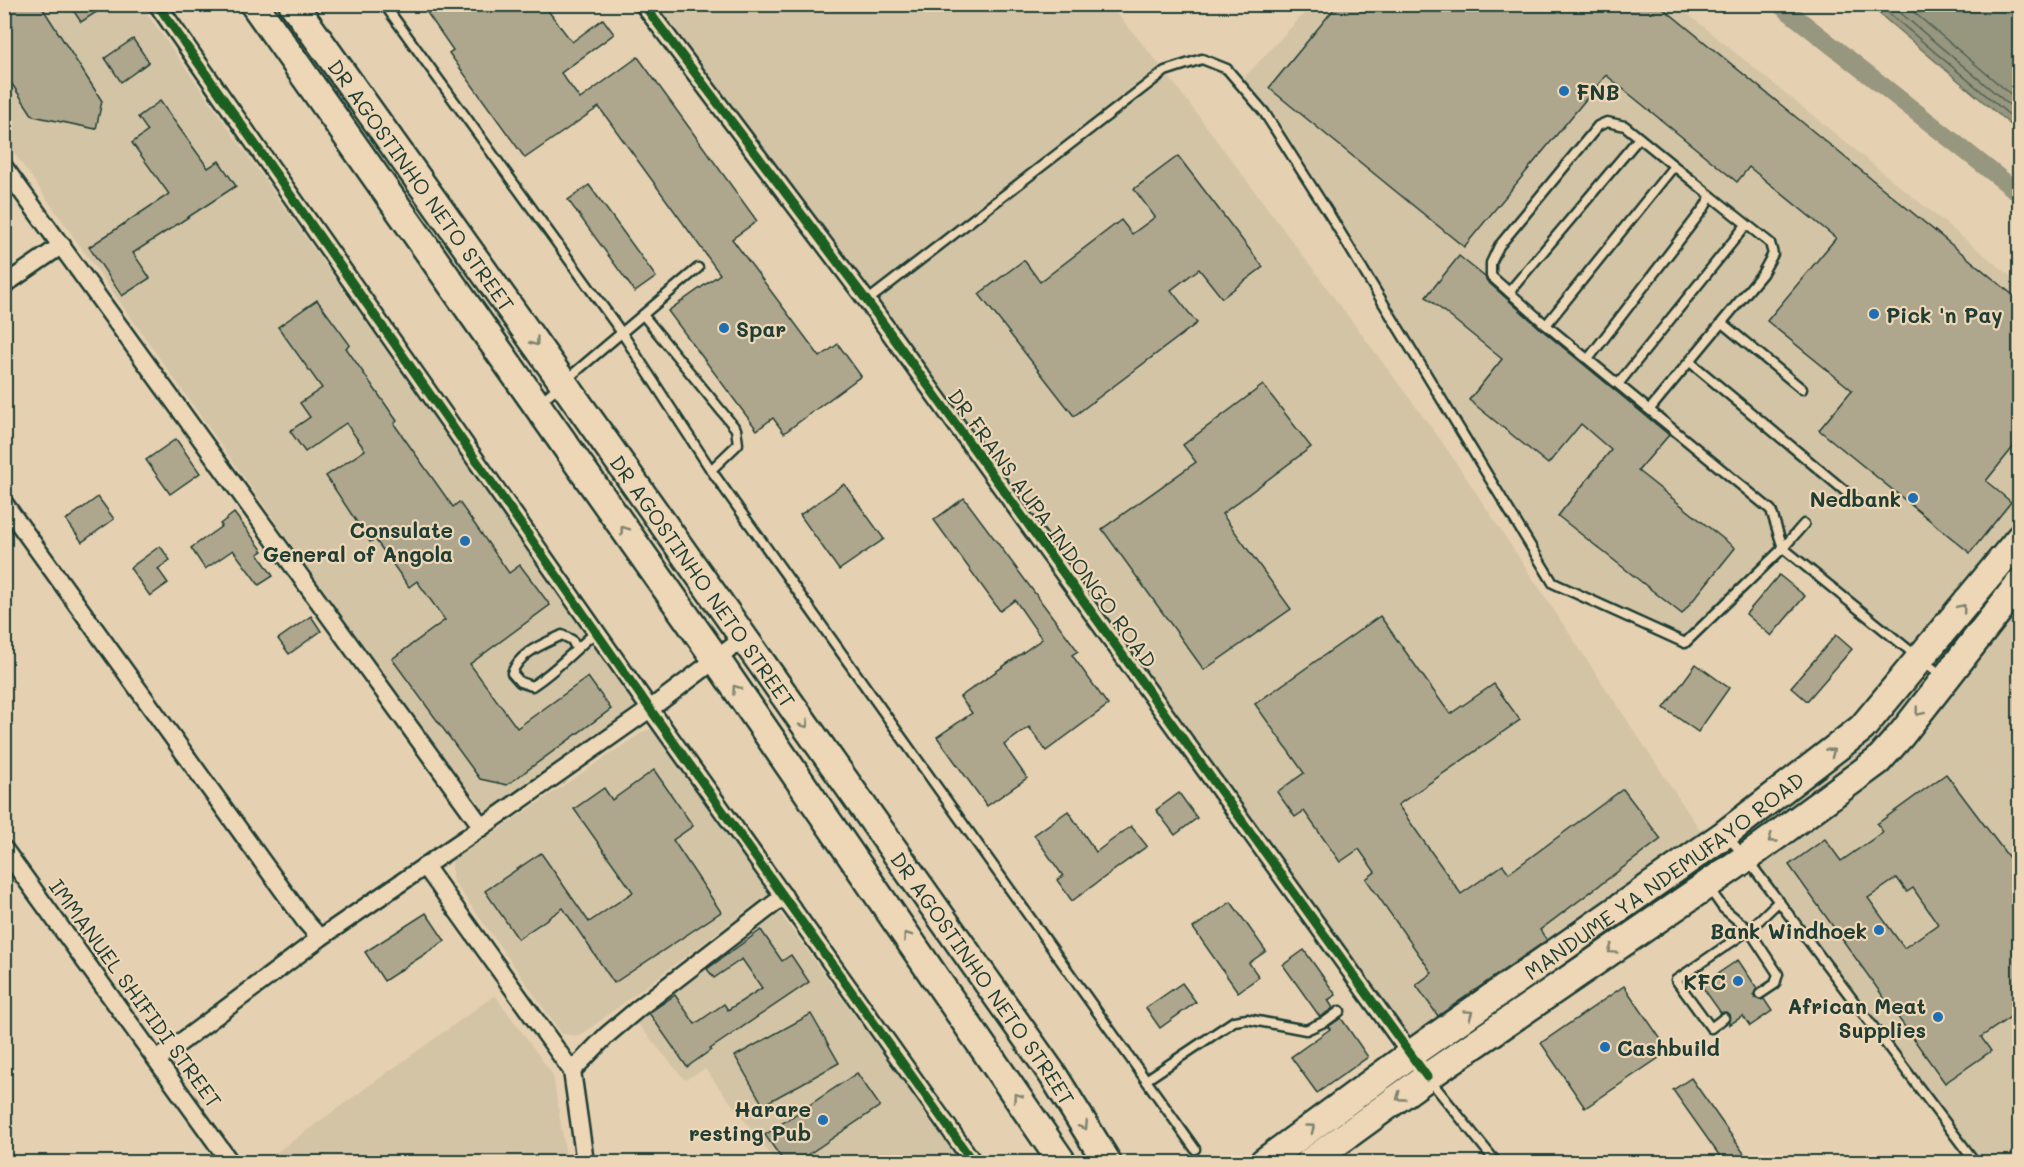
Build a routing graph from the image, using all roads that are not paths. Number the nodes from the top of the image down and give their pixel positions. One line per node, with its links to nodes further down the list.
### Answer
1 (157, 4): 34 (street)
2 (254, 4): 25 (main road, DR AGOSTINHO NETO STREET)
3 (293, 4): 22 (main road, DR AGOSTINHO NETO STREET, one-way to 22)
4 (384, 4): 19 (lane)
5 (643, 4): 15 (street, DR FRANS AUPA INDONGO ROAD)
6 (1640, 138): 7 (lane); 14 (lane); 14 (lane)
7 (1674, 166): 9 (lane); 18 (lane)
8 (4, 167): 11 (street)
9 (1711, 196): 10 (lane); 20 (lane)
10 (1746, 225): 17 (lane); 23 (lane)
11 (62, 245): 13 (street); 41 (street)
12 (698, 268): 16 (lane)
13 (4, 285)
14 (1509, 292): 18 (lane)
15 (867, 300): 32 (lane); 54 (street, DR FRANS AUPA INDONGO ROAD)
16 (643, 315): 19 (lane); 27 (lane)
17 (1722, 323): 21 (lane); 24 (lane)
18 (1546, 325): 20 (lane)
19 (622, 333): 22 (lane); 27 (lane)
20 (1588, 358): 23 (lane)
21 (1689, 362): 26 (lane); 28 (lane)
22 (562, 381): 25 (lane); 35 (main road, DR AGOSTINHO NETO STREET)
23 (1619, 383): 26 (lane)
24 (1802, 389)
25 (537, 405): 37 (main road, DR AGOSTINHO NETO STREET, one-way to 25)
26 (1650, 409): 32 (lane)
27 (711, 470): 58 (lane)
28 (1857, 501)
29 (4, 503): 50 (street)
30 (1804, 524): 32 (lane)
31 (2019, 538): 33 (main road, MANDUME YA NDEMUFAYO ROAD)
32 (1783, 548): 38 (lane)
33 (2012, 573): 38 (main road, MANDUME YA NDEMUFAYO ROAD, one-way to 33); 39 (main road, MANDUME YA NDEMUFAYO ROAD)
34 (596, 632): 36 (lane); 40 (street)
35 (744, 638): 37 (street); 64 (main road, DR AGOSTINHO NETO STREET, one-way to 64)
36 (576, 648): 36 (lane)
37 (716, 659): 40 (street); 63 (main road, DR AGOSTINHO NETO STREET, one-way to 37)
38 (1920, 659): 39 (lane); 42 (main road, MANDUME YA NDEMUFAYO ROAD, one-way to 38)
39 (1946, 678): 44 (main road, MANDUME YA NDEMUFAYO ROAD, one-way to 44)
40 (650, 709): 41 (street); 47 (street)
41 (482, 827): 45 (street)
42 (1725, 834): 44 (lane); 54 (main road, MANDUME YA NDEMUFAYO ROAD, one-way to 42)
43 (4, 849): 55 (street, IMMANUEL SHIFIDI STREET)
44 (1746, 858): 46 (main road, MANDUME YA NDEMUFAYO ROAD); 48 (lane)
45 (425, 866): 50 (street); 56 (street)
46 (1708, 885): 49 (lane); 57 (main road, MANDUME YA NDEMUFAYO ROAD, one-way to 57)
47 (784, 896): 56 (street); 62 (street)
48 (1779, 901): 49 (lane); 68 (lane)
49 (1749, 930): 51 (lane); 53 (lane)
50 (320, 938): 55 (street)
51 (1760, 994)
52 (1340, 1011): 58 (lane)
53 (1724, 1018)
54 (1411, 1054): 57 (street, DR FRANS AUPA INDONGO ROAD); 65 (main road, MANDUME YA NDEMUFAYO ROAD, one-way to 54)
55 (156, 1060): 60 (street, IMMANUEL SHIFIDI STREET)
56 (572, 1071): 61 (street)
57 (1427, 1077): 66 (main road, MANDUME YA NDEMUFAYO ROAD, one-way to 66); 67 (lane)
58 (1146, 1080): 59 (lane)
59 (1195, 1149)
60 (230, 1162)
61 (585, 1162)
62 (973, 1162)
63 (1062, 1162)
64 (1107, 1162)
65 (1263, 1162)
66 (1310, 1162)
67 (1496, 1162)
68 (1975, 1162)

